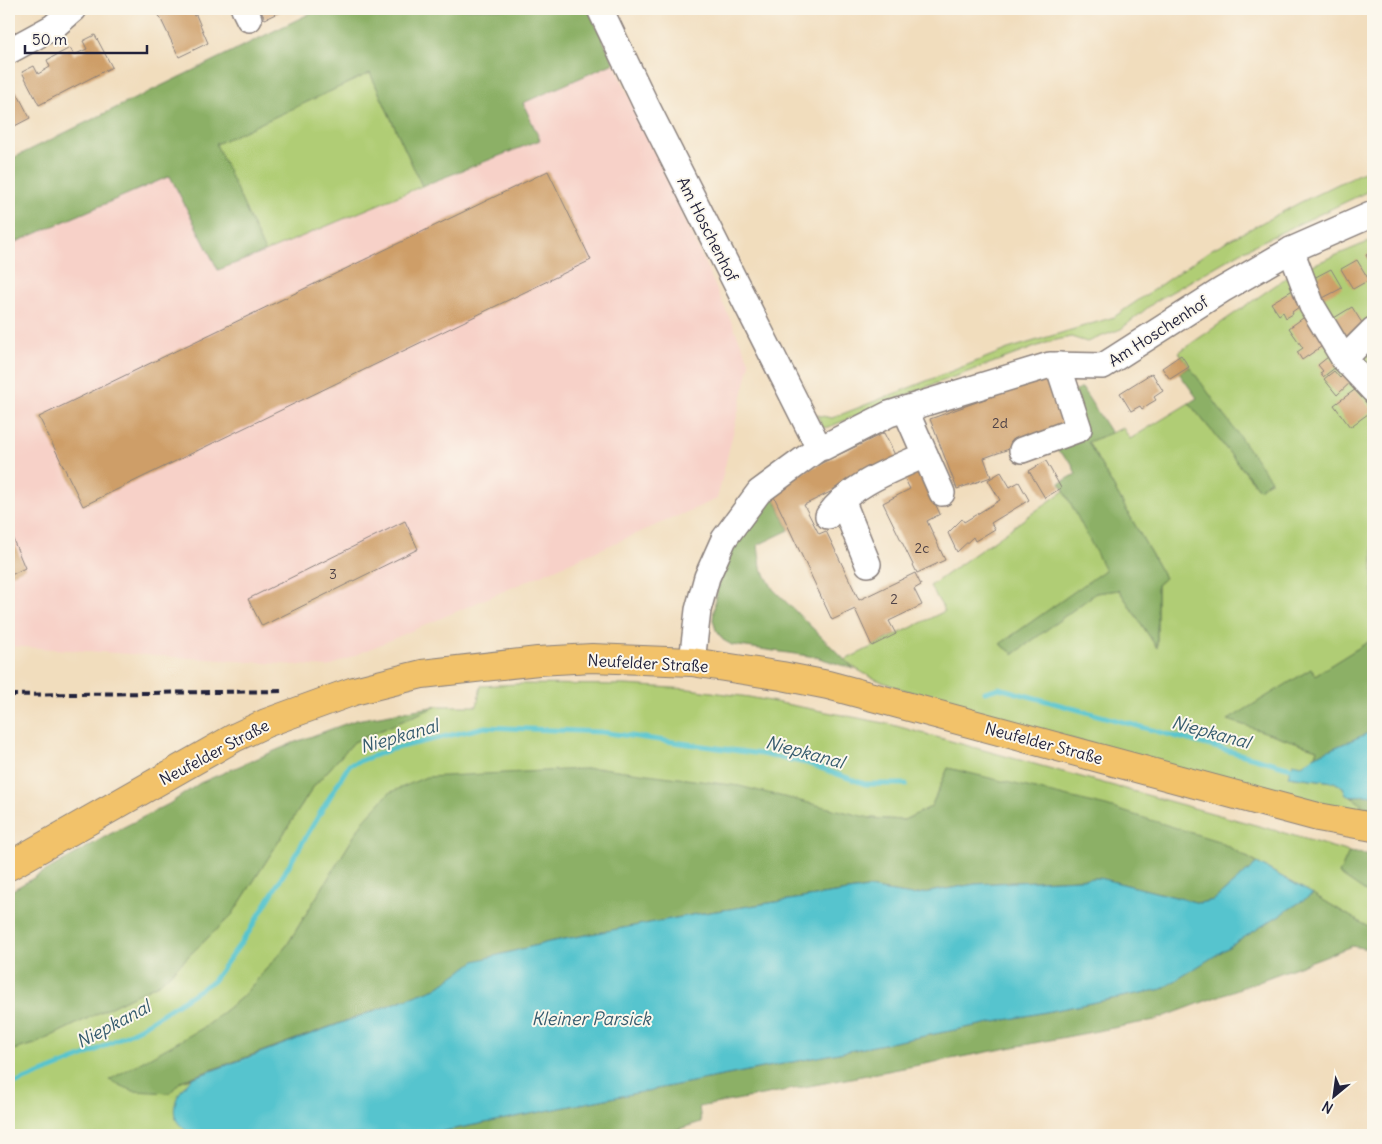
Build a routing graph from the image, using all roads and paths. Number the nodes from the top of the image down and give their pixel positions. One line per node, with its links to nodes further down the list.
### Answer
1 (74, 9): 3 (street)
2 (600, 9): 11 (street, Am Hoschenhof)
3 (9, 51)
4 (1373, 214): 5 (street, Am Hoschenhof)
5 (1291, 250): 7 (street); 8 (street, Am Hoschenhof)
6 (1373, 330): 7 (street)
7 (1344, 359): 9 (street)
8 (1058, 365): 10 (street, Am Hoschenhof); 12 (street)
9 (1373, 390)
10 (905, 409): 11 (street, Am Hoschenhof); 13 (street)
11 (819, 448): 16 (street, Am Hoschenhof)
12 (1022, 450)
13 (925, 455): 14 (street); 15 (street)
14 (942, 493)
15 (868, 564)
16 (692, 662): 17 (main road, Neufelder Straße); 18 (main road, Neufelder Straße)
17 (1373, 827)
18 (9, 866)

